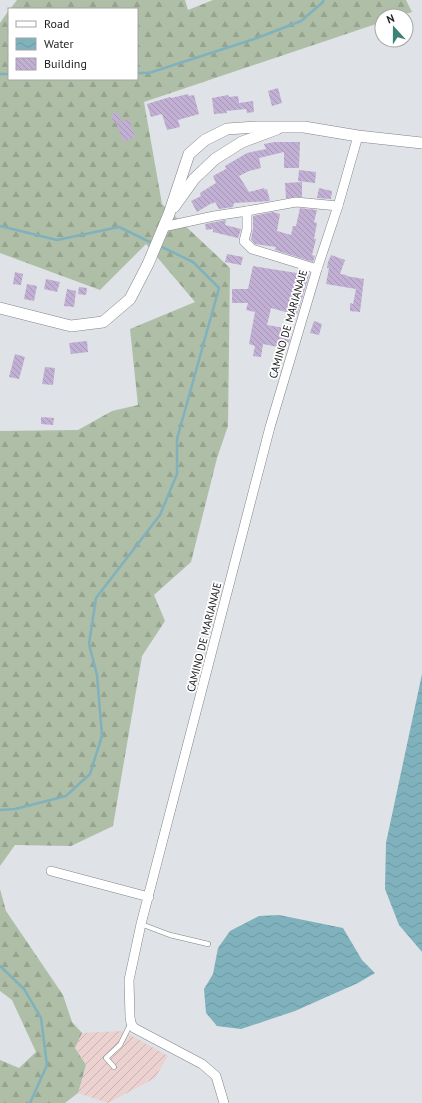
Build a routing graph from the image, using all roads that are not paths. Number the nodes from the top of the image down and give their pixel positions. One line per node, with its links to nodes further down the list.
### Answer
1 (285, 127): 2 (street); 6 (street); 6 (street)
2 (358, 136): 3 (street); 4 (street, CAMINO DE MARIANAJE)
3 (422, 143)
4 (338, 206): 5 (street); 8 (street, CAMINO DE MARIANAJE)
5 (247, 211): 7 (street); 8 (street)
6 (169, 214): 7 (street)
7 (163, 227): 9 (street)
8 (317, 269): 11 (street, CAMINO DE MARIANAJE)
9 (0, 308)
10 (51, 871): 11 (street)
11 (149, 897): 12 (street, CAMINO DE MARIANAJE)
12 (141, 924): 13 (lane); 14 (street, CAMINO DE MARIANAJE)
13 (208, 944)
14 (131, 1023): 15 (lane); 16 (street)
15 (114, 1068)
16 (224, 1103)

